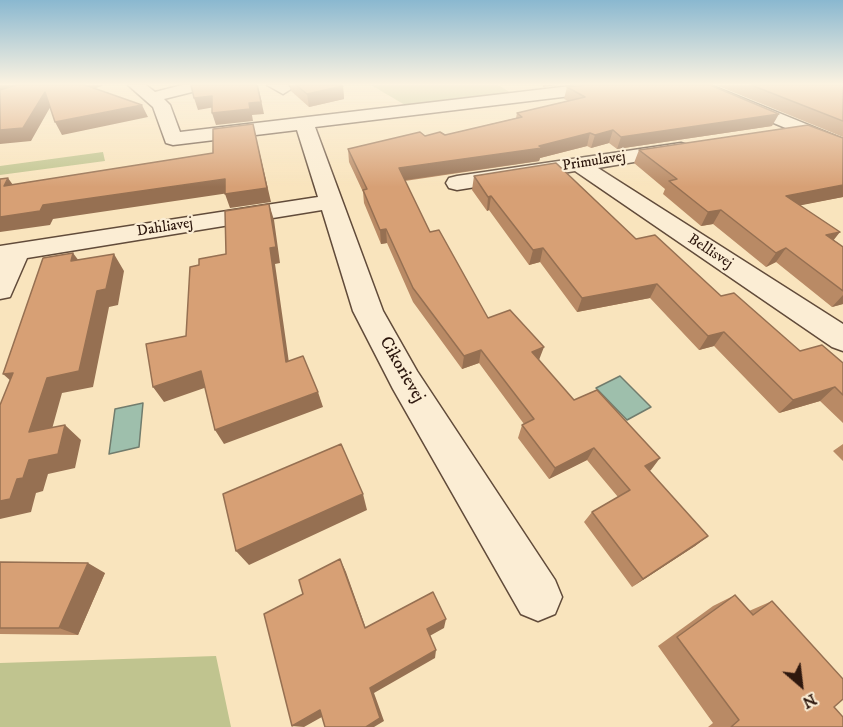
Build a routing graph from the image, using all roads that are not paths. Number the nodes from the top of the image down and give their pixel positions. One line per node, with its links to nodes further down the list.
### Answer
1 (167, 119): 4 (street)
2 (338, 119): 4 (street)
3 (777, 119): 5 (street)
4 (304, 123): 11 (street, Cikorievej)
5 (801, 129): 6 (street); 8 (street)
6 (770, 134)
7 (702, 145): 9 (street, Primulavej)
8 (843, 146)
9 (579, 165): 10 (street, Primulavej); 14 (street, Bellisvej)
10 (458, 183)
11 (329, 202): 12 (street, Dahliavej); 15 (street, Cikorievej)
12 (8, 253): 13 (street)
13 (0, 290)
14 (843, 339)
15 (538, 597)

